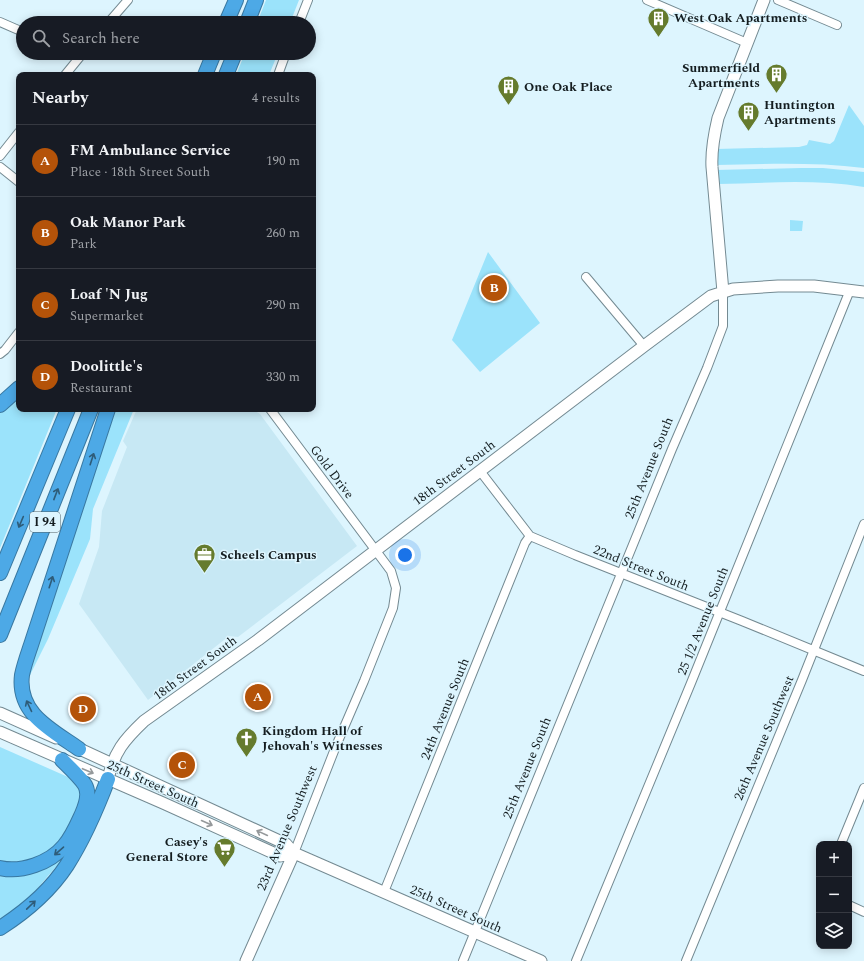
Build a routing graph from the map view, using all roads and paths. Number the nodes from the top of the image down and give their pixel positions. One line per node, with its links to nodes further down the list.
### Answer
1 (128, 0): 8 (street)
2 (236, 0): 9 (highway)
3 (256, 0): 10 (highway)
4 (308, 0): 11 (street)
5 (647, 0): 15 (street)
6 (764, 0): 15 (street, 25th Avenue South)
7 (778, 0): 13 (street)
8 (114, 16)
9 (229, 16)
10 (250, 16)
11 (302, 16)
12 (0, 22): 14 (street)
13 (837, 25)
14 (16, 29)
15 (747, 43): 30 (street, 25th Avenue South)
16 (75, 60): 20 (street)
17 (211, 60): 21 (highway)
18 (232, 60): 22 (highway)
19 (283, 60): 23 (street)
20 (67, 72)
21 (207, 72)
22 (227, 72)
23 (279, 72)
24 (16, 136): 25 (street)
25 (0, 156)
26 (0, 167): 27 (street)
27 (16, 180)
28 (586, 277): 33 (street)
29 (850, 290): 30 (street, 18th Street South); 31 (street, 18th Street South); 47 (street, 25 1/2 Avenue South)
30 (723, 292): 33 (street, 18th Street South); 46 (street, 25th Avenue South)
31 (864, 292)
32 (16, 336): 34 (street)
33 (644, 346): 41 (street, 18th Street South)
34 (0, 354)
35 (16, 391): 36 (highway)
36 (0, 405)
37 (67, 412): 45 (highway, I 94, one-way to 45)
38 (90, 412): 48 (highway, I 94, one-way to 38)
39 (107, 412): 53 (highway, one-way to 39)
40 (272, 412): 44 (street, Gold Drive)
41 (480, 471): 43 (street); 44 (street, 18th Street South)
42 (864, 524): 49 (street, 26th Avenue Southwest)
43 (530, 536): 46 (street, 22nd Street South); 61 (street, 24th Avenue South)
44 (376, 550): 55 (street, 18th Street South); 59 (street, 23rd Avenue Southwest)
45 (0, 573)
46 (622, 573): 47 (street, 22nd Street South); 65 (street, 25th Avenue South)
47 (719, 612): 49 (street, 22nd Street South); 69 (street, 25 1/2 Avenue South)
48 (0, 635)
49 (813, 650): 50 (street, 22nd Street South); 70 (street, 26th Avenue Southwest)
50 (864, 671)
51 (4, 714): 53 (street, 25th Street South)
52 (0, 732): 54 (street, 25th Street South)
53 (79, 749): 55 (street, 25th Street South)
54 (62, 760): 56 (street, 25th Street South, one-way to 56); 60 (highway, one-way to 60)
55 (111, 764): 56 (street, 18th Street South); 59 (street, 25th Street South, one-way to 55)
56 (108, 779): 59 (street, 25th Street South, one-way to 59); 64 (highway, one-way to 56)
57 (864, 788): 58 (street)
58 (842, 841)
59 (294, 853): 61 (street, 25th Street South); 66 (street, 23rd Avenue Southwest)
60 (0, 868)
61 (384, 892): 65 (street, 25th Street South)
62 (852, 906): 63 (street)
63 (864, 912)
64 (0, 928)
65 (475, 932): 67 (street, 25th Avenue South); 68 (street, 25th Street South)
66 (246, 961)
67 (463, 961)
68 (541, 961)
69 (576, 961)
70 (686, 961)

